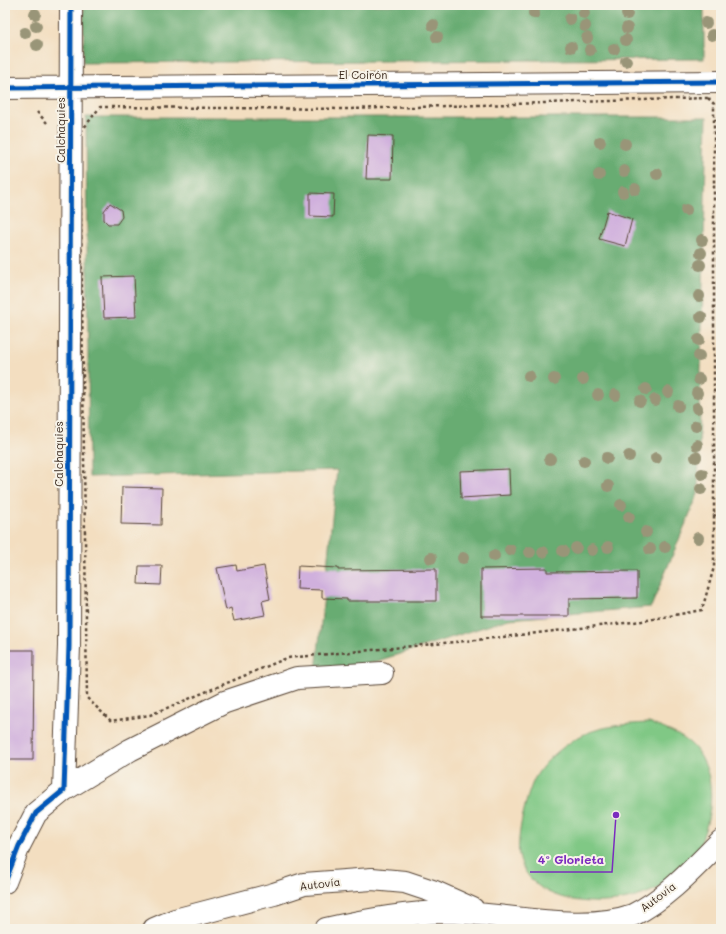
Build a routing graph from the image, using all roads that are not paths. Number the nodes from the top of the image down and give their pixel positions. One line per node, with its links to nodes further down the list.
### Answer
1 (71, 5): 4 (street, Calchaquies)
2 (721, 82): 4 (street, El Coirón)
3 (5, 88): 4 (street, El Coirón)
4 (71, 88): 6 (street, Calchaquies)
5 (382, 673): 6 (street)
6 (64, 790): 8 (street)
7 (721, 841): 10 (street, Autovía)
8 (5, 882)
9 (485, 914): 10 (street, Autovía); 11 (street, Autovía); 12 (street, Autovía)
10 (564, 927)
11 (154, 929)
12 (326, 929)

